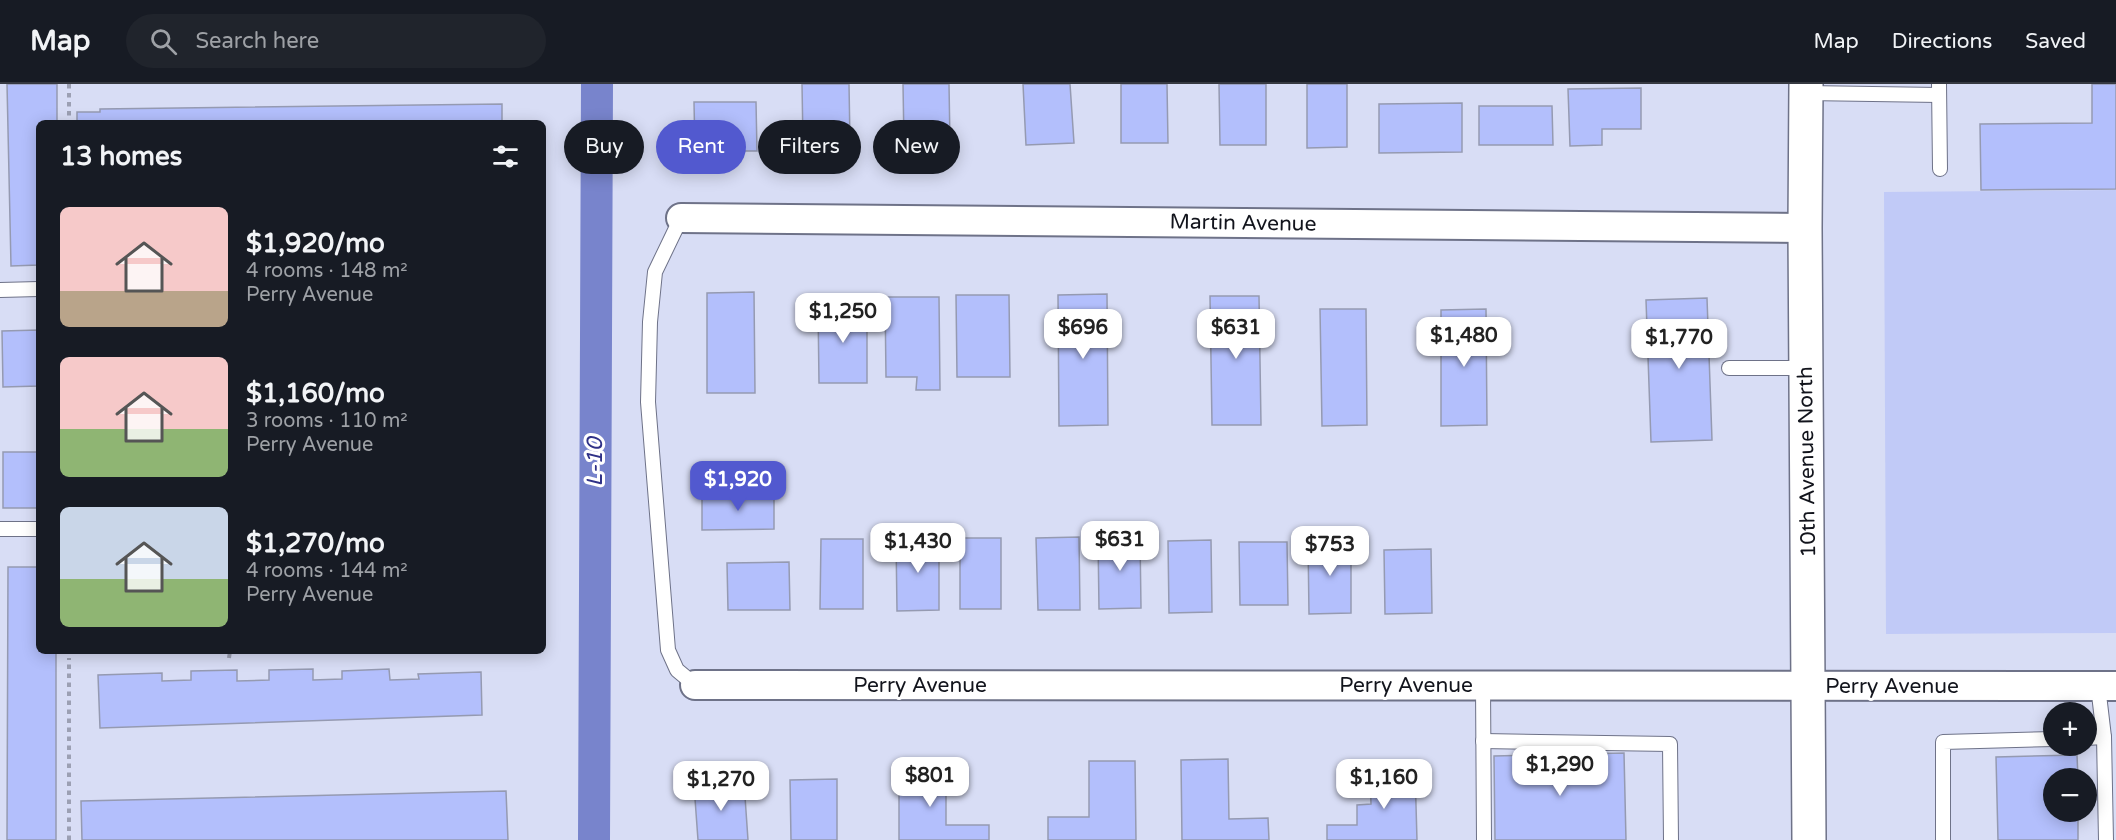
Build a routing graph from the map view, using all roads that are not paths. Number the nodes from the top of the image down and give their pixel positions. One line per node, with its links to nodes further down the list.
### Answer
1 (1806, 88): 2 (lane); 5 (street, 10th Avenue North)
2 (1939, 89): 3 (lane)
3 (1940, 169)
4 (681, 218): 5 (street, Martin Avenue); 12 (lane)
5 (1804, 228): 9 (street, 10th Avenue North)
6 (36, 289): 7 (lane)
7 (0, 290)
8 (1729, 368): 9 (lane)
9 (1806, 368): 14 (street, 10th Avenue North)
10 (36, 529): 11 (lane)
11 (0, 530)
12 (695, 685): 13 (street, Perry Avenue)
13 (1483, 685): 14 (street, Perry Avenue); 19 (lane)
14 (1809, 686): 15 (street, Perry Avenue); 22 (street, 10th Avenue North)
15 (2107, 686): 17 (lane)
16 (2097, 737): 17 (lane)
17 (2104, 737): 24 (lane)
18 (2043, 739): 23 (lane)
19 (1483, 741): 20 (lane); 21 (lane)
20 (1484, 840)
21 (1671, 840)
22 (1809, 840)
23 (1943, 840)
24 (2106, 840)

